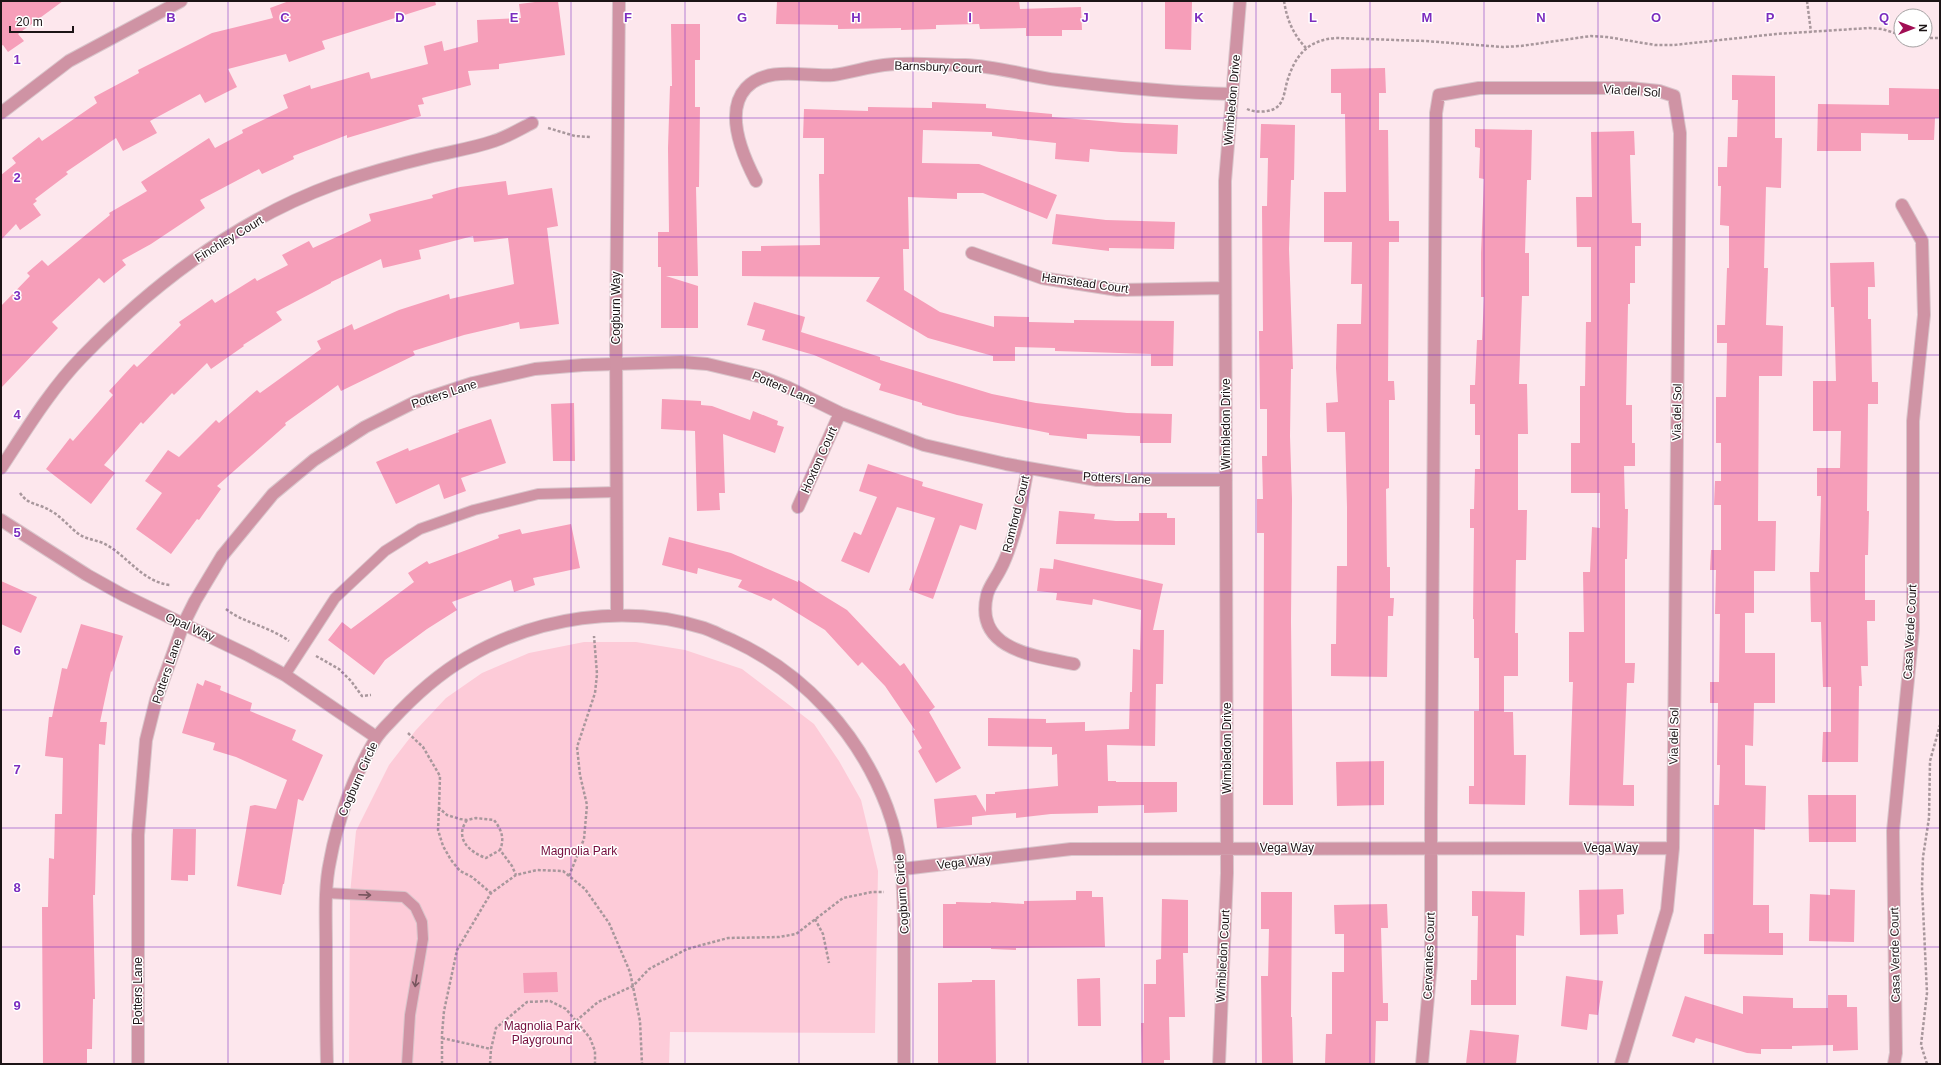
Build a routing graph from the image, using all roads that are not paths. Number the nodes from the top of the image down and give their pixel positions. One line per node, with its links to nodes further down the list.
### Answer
1 (181, 1): 5 (street)
2 (619, 1): 11 (street, Cogburn Way)
3 (1240, 1): 4 (street, Wimbledon Drive)
4 (1232, 94): 7 (street, Barnsbury Court); 10 (street, Wimbledon Drive)
5 (1, 113)
6 (532, 123): 13 (street, Finchley Court)
7 (756, 181)
8 (1902, 205): 36 (street, Casa Verde Court)
9 (972, 253): 10 (street, Hamstead Court)
10 (1225, 288): 15 (street, Wimbledon Drive)
11 (616, 363): 12 (street, Potters Lane); 16 (street, Cogburn Way); 20 (street, Potters Lane)
12 (840, 413): 14 (street, Potters Lane); 17 (street, Hoxton Court)
13 (1, 468)
14 (1028, 468): 15 (street, Potters Lane); 21 (street, Romford Court)
15 (1226, 480): 24 (street, Wimbledon Drive)
16 (616, 492): 19 (street, Cogburn Way); 22 (lane)
17 (798, 507)
18 (1, 520): 20 (street, Opal Way)
19 (617, 615): 23 (street, Cogburn Circle); 27 (street, Cogburn Circle)
20 (183, 625): 22 (street, Opal Way); 30 (street, Potters Lane)
21 (1074, 664)
22 (285, 675): 23 (street, Opal Way)
23 (376, 737): 28 (street, Cogburn Circle)
24 (1227, 847): 25 (street, Vega Way); 27 (street, Vega Way); 34 (street, Wimbledon Court)
25 (1431, 848): 26 (street, Vega Way); 26 (street, Via del Sol); 35 (street, Cervantes Court)
26 (1673, 848): 29 (street, Via del Sol)
27 (903, 869): 33 (street, Cogburn Circle)
28 (326, 893): 31 (street, Cogburn Circle); 32 (lane, one-way to 32)
29 (1624, 1063)
30 (138, 1064)
31 (327, 1064)
32 (407, 1064)
33 (904, 1064)
34 (1218, 1064)
35 (1422, 1064)
36 (1894, 1064)

